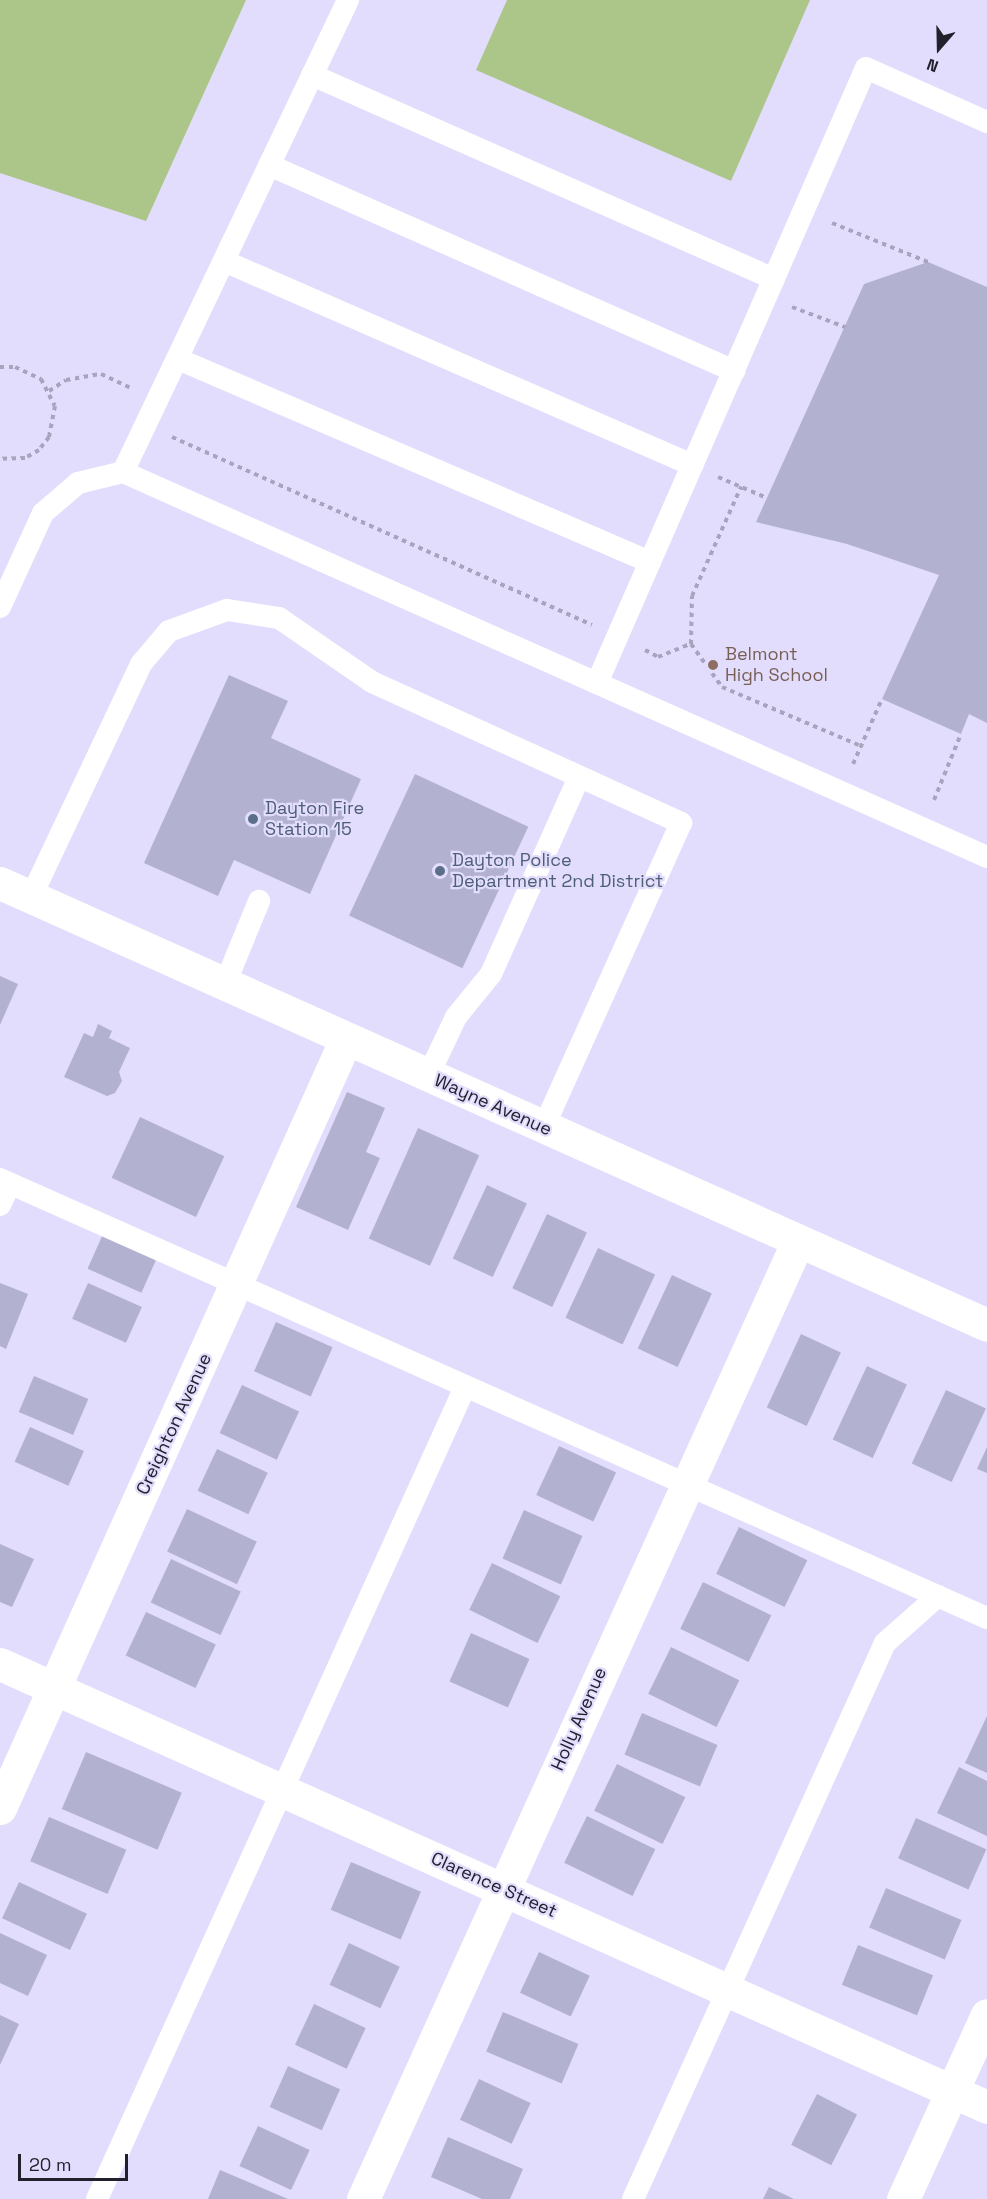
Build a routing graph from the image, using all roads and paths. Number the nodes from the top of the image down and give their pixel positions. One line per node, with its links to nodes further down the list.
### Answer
1 (348, 0): 2 (lane)
2 (312, 75): 4 (lane); 8 (lane)
3 (987, 122): 5 (lane)
4 (269, 165): 6 (lane); 12 (lane)
5 (803, 212): 7 (path); 8 (lane)
6 (224, 261): 10 (lane); 16 (lane)
7 (928, 262)
8 (770, 288): 9 (path); 12 (lane)
9 (845, 327)
10 (178, 358): 14 (lane); 20 (lane)
11 (0, 367): 13 (path)
12 (734, 371): 16 (lane)
13 (49, 391): 14 (path); 15 (path)
14 (146, 425): 17 (lane); 22 (path)
15 (0, 459)
16 (692, 465): 18 (path); 20 (lane)
17 (123, 472): 21 (lane); 24 (lane)
18 (741, 487): 19 (path); 23 (path)
19 (767, 498)
20 (650, 562): 22 (lane)
21 (0, 607)
22 (617, 637): 23 (path); 24 (lane)
23 (691, 644): 27 (path)
24 (597, 683): 29 (lane)
25 (882, 699): 27 (path)
26 (961, 734): 30 (path)
27 (861, 746): 29 (path)
28 (579, 777): 33 (lane); 37 (lane); 38 (lane)
29 (840, 792): 30 (lane)
30 (923, 828): 31 (lane)
31 (987, 856)
32 (0, 884): 33 (street, Wayne Avenue)
33 (31, 897): 35 (street, Wayne Avenue)
34 (260, 901): 35 (lane)
35 (225, 984): 36 (street, Wayne Avenue)
36 (346, 1039): 37 (street, Wayne Avenue); 42 (street, Creighton Avenue)
37 (428, 1076): 38 (street, Wayne Avenue)
38 (544, 1127): 41 (street, Wayne Avenue)
39 (5, 1181): 40 (lane); 42 (lane)
40 (0, 1205)
41 (798, 1241): 43 (street, Wayne Avenue); 45 (street, Holly Avenue)
42 (236, 1288): 44 (lane); 49 (street, Creighton Avenue)
43 (987, 1325)
44 (465, 1387): 45 (lane); 50 (lane)
45 (687, 1484): 46 (lane); 52 (street, Holly Avenue)
46 (938, 1596): 47 (lane); 53 (lane)
47 (987, 1618)
48 (0, 1664): 49 (street, Clarence Street)
49 (53, 1687): 50 (street, Clarence Street); 51 (street, Creighton Avenue)
50 (284, 1791): 52 (street, Clarence Street); 57 (lane)
51 (0, 1808)
52 (504, 1889): 53 (street, Clarence Street); 58 (street, Holly Avenue)
53 (727, 1990): 55 (street, Clarence Street); 59 (lane)
54 (987, 2015): 55 (street)
55 (952, 2091): 56 (street, Clarence Street); 60 (street)
56 (987, 2107)
57 (97, 2199)
58 (363, 2199)
59 (633, 2199)
60 (903, 2199)

